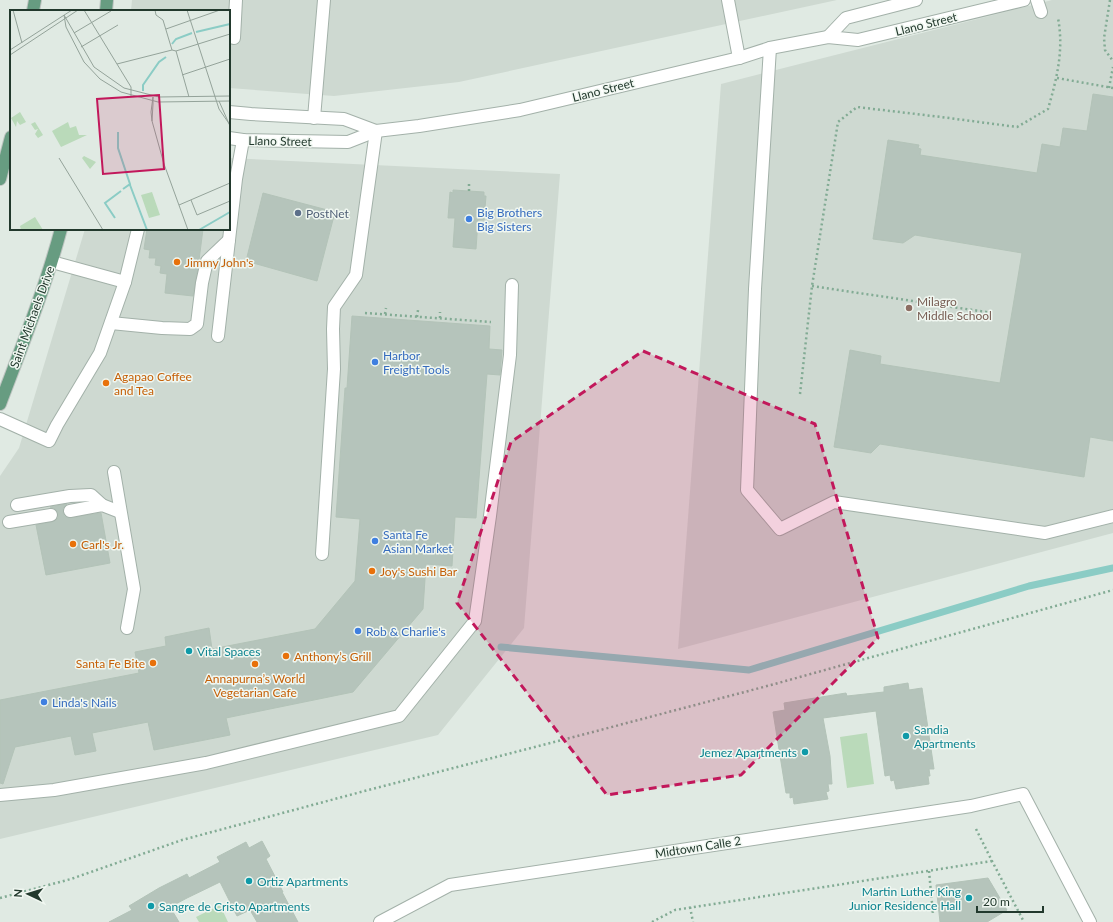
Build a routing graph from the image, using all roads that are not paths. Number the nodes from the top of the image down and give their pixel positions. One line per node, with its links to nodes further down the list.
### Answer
1 (35, 0): 9 (main road)
2 (107, 0): 10 (main road)
3 (236, 0): 13 (street)
4 (324, 0): 17 (street)
5 (728, 0): 15 (street)
6 (916, 0): 12 (street)
7 (1024, 0): 12 (street, Llano Street)
8 (1036, 0): 11 (street)
9 (33, 10)
10 (106, 10)
11 (1041, 12)
12 (828, 37): 14 (street, Llano Street)
13 (234, 38)
14 (770, 48): 15 (street, Llano Street); 39 (street)
15 (739, 58): 18 (street, Llano Street)
16 (230, 112): 17 (street, Llano Street)
17 (314, 118): 18 (street, Llano Street)
18 (376, 130): 21 (street, Llano Street); 41 (street)
19 (230, 138): 21 (street, Llano Street)
20 (10, 140): 22 (main road)
21 (243, 140): 25 (street)
22 (0, 179)
23 (61, 230): 26 (main road, Saint Michaels Drive)
24 (138, 230): 27 (street)
25 (229, 240): 29 (street); 30 (street)
26 (52, 262): 27 (street); 31 (main road, Saint Michaels Drive)
27 (125, 282): 29 (street)
28 (512, 285): 43 (street)
29 (111, 323): 32 (street)
30 (218, 336)
31 (0, 404)
32 (0, 420)
33 (114, 472): 37 (street)
34 (17, 505): 35 (street)
35 (102, 505): 36 (street); 37 (street)
36 (70, 511)
37 (120, 512): 42 (street)
38 (51, 515): 40 (street)
39 (1113, 516)
40 (9, 522)
41 (322, 554)
42 (127, 628)
43 (0, 795)
44 (380, 922): 45 (street, Midtown Calle 2)
45 (1090, 922)

